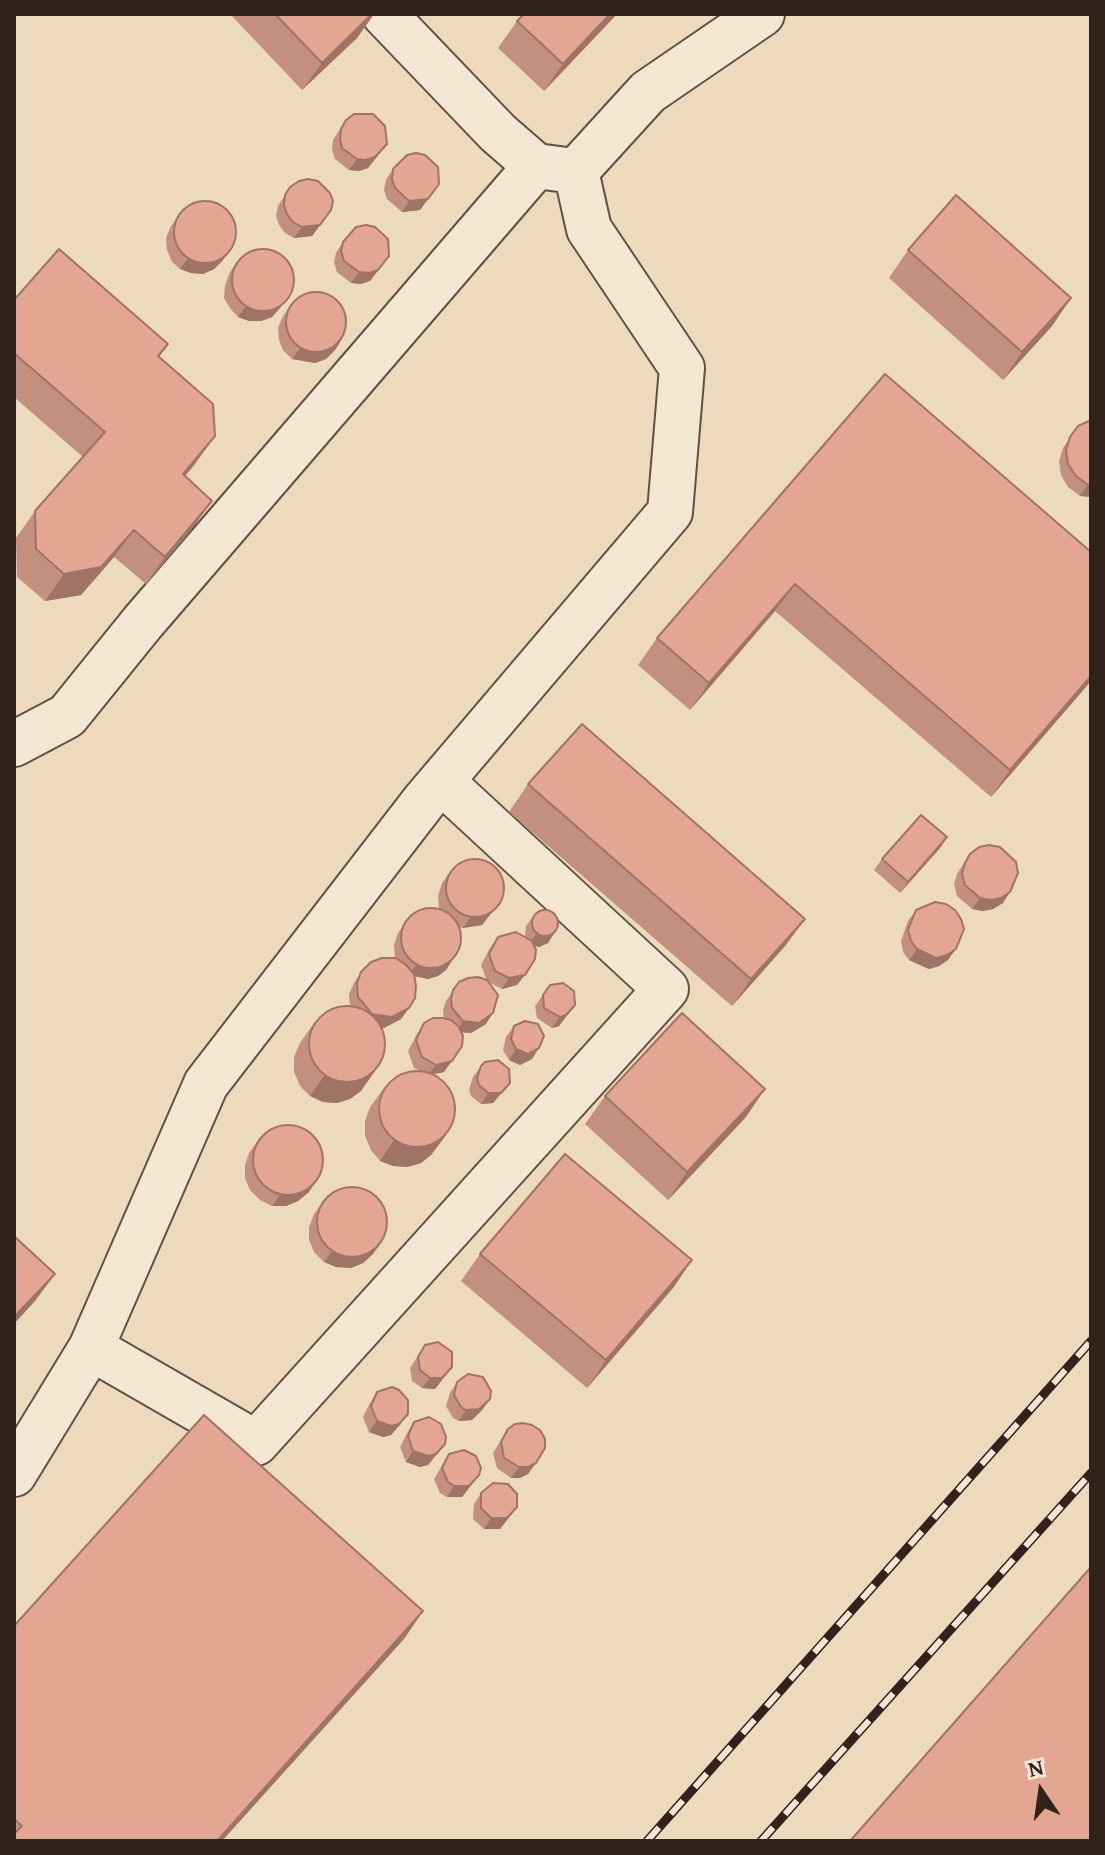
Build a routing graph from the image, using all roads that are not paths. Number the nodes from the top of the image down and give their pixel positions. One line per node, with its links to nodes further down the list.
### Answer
1 (384, 14): 3 (lane)
2 (762, 14): 3 (lane)
3 (556, 168): 4 (lane); 5 (lane)
4 (14, 744)
5 (441, 781): 6 (lane); 6 (lane)
6 (91, 1348): 7 (lane)
7 (14, 1474)

